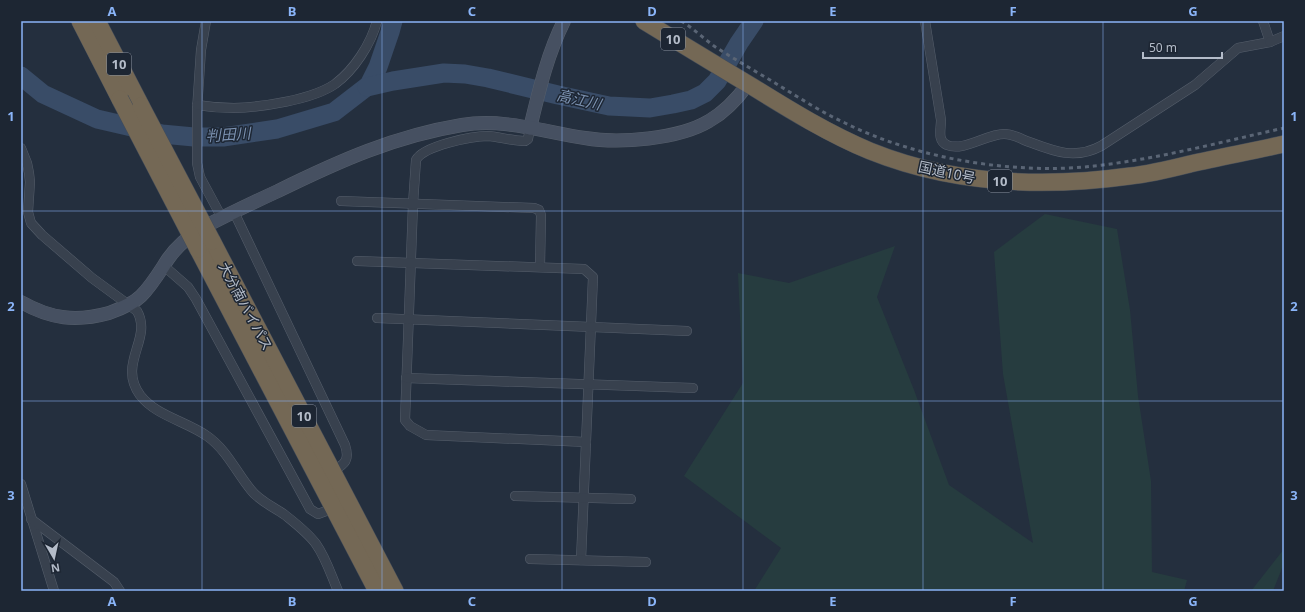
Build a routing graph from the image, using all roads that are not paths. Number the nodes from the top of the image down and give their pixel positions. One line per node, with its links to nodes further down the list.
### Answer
1 (80, 21): 20 (highway, 大分南バイパス / 10, bridge)
2 (97, 21): 20 (highway, 大分南バイパス / 10, bridge)
3 (206, 21): 12 (street)
4 (377, 21): 12 (street)
5 (564, 21): 13 (street)
6 (644, 21): 11 (highway, 国道10号 / 10)
7 (925, 21): 10 (street)
8 (1263, 21): 10 (street)
9 (1284, 36): 10 (street)
10 (1270, 42)
11 (742, 80): 13 (street); 14 (highway, 国道10号 / 10)
12 (197, 108): 19 (street)
13 (532, 122): 17 (street); 18 (street)
14 (1284, 144)
15 (21, 148): 26 (street)
16 (341, 201): 17 (street)
17 (413, 204): 22 (street); 24 (street)
18 (234, 212): 19 (street); 35 (street)
19 (222, 218): 23 (street)
20 (205, 245): 35 (highway, 大分南バイパス / 10); 40 (highway, 大分南バイパス / 10)
21 (357, 261): 22 (street)
22 (411, 263): 24 (street); 28 (street)
23 (164, 266): 26 (street); 40 (street)
24 (540, 267): 29 (street)
25 (21, 302): 26 (street)
26 (129, 304): 47 (street)
27 (377, 318): 28 (street)
28 (409, 319): 29 (street); 31 (street)
29 (591, 327): 30 (street); 32 (street)
30 (687, 331)
31 (406, 378): 32 (street); 34 (street)
32 (588, 384): 33 (street); 34 (street)
33 (693, 388)
34 (586, 442): 38 (street)
35 (333, 471): 49 (highway, 大分南バイパス / 10)
36 (21, 484): 41 (street)
37 (515, 496): 38 (street)
38 (584, 498): 39 (street); 43 (street)
39 (632, 499)
40 (334, 508): 48 (highway, 大分南バイパス / 10)
41 (32, 519): 45 (street); 46 (street)
42 (530, 559): 43 (street)
43 (581, 560): 44 (street)
44 (646, 562)
45 (54, 591)
46 (120, 591)
47 (338, 591)
48 (377, 591)
49 (395, 591)

